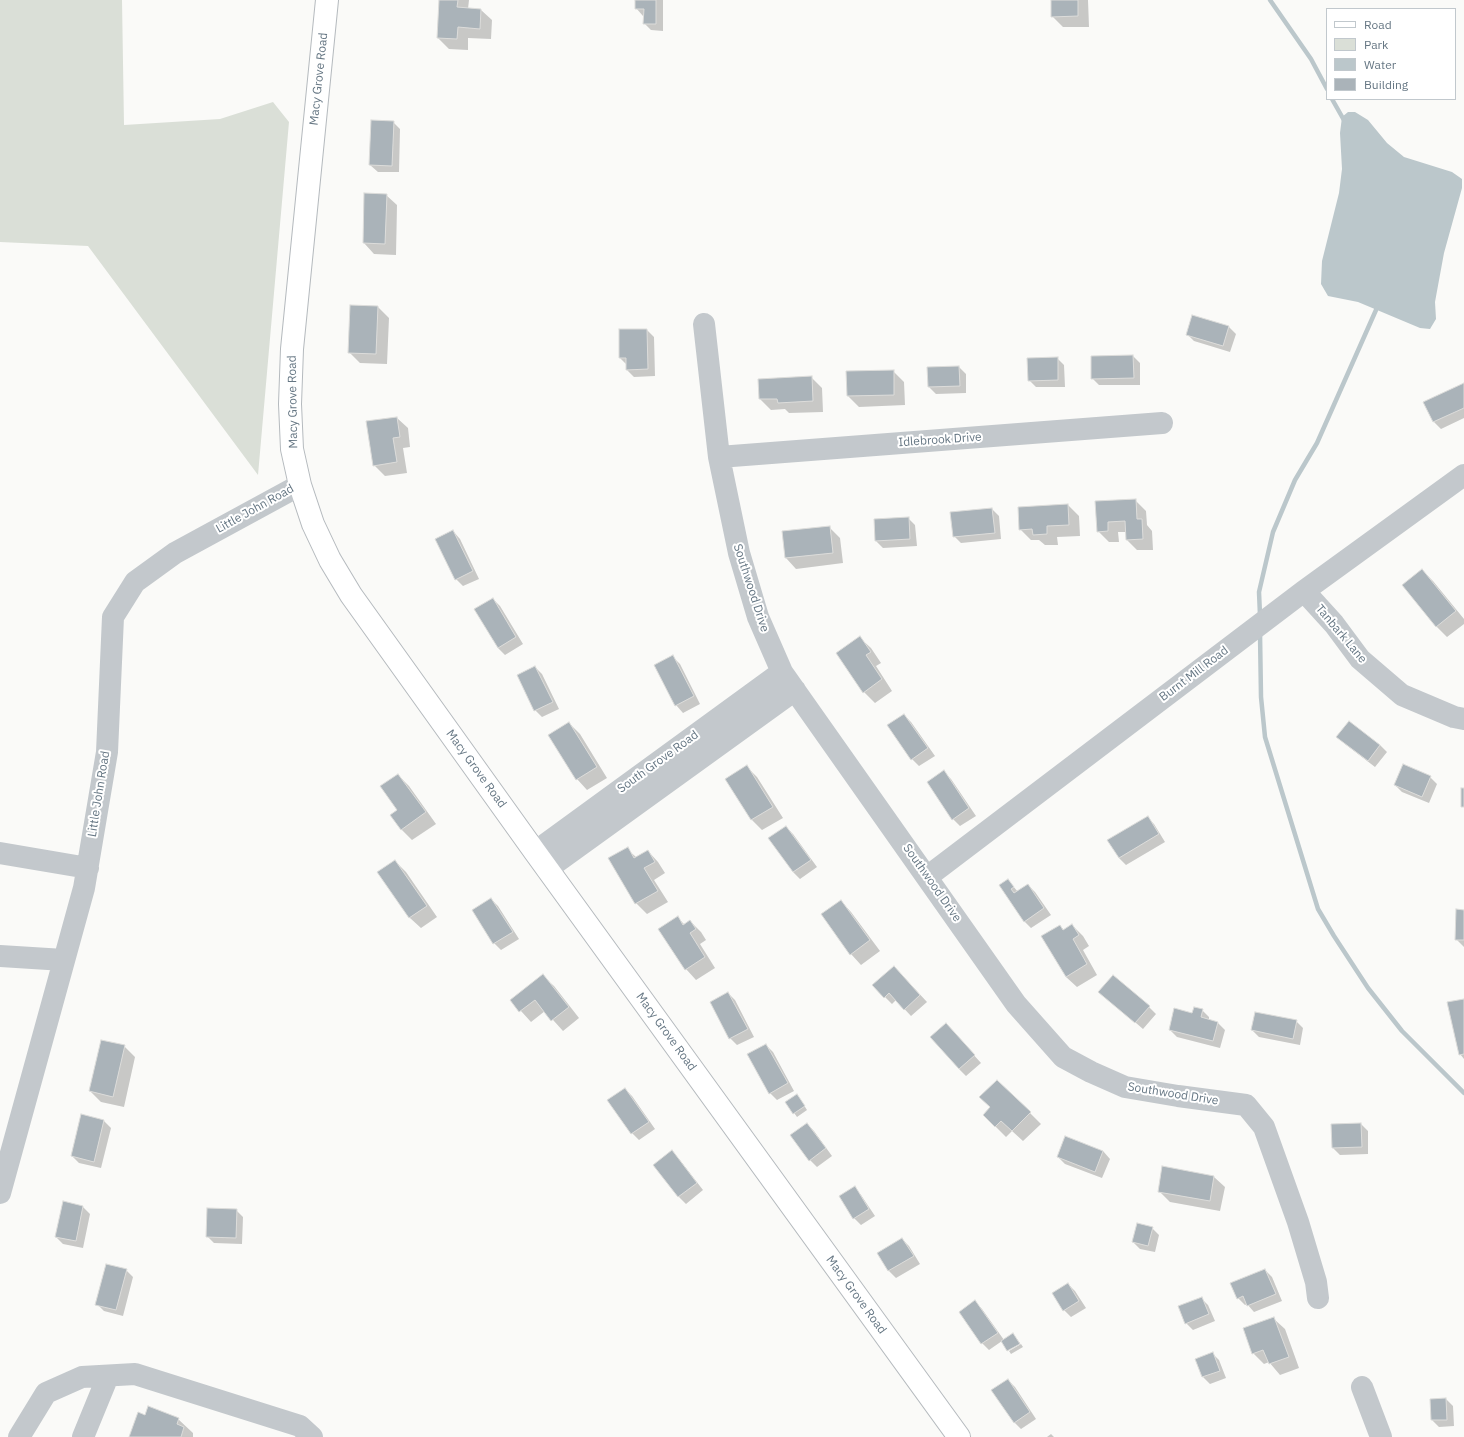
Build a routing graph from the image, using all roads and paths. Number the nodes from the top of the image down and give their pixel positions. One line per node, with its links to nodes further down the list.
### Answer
1 (327, 0): 6 (main road, Macy Grove Road)
2 (704, 324): 4 (street, Southwood Drive)
3 (1162, 423): 4 (street, Idlebrook Drive)
4 (719, 457): 8 (street, Southwood Drive)
5 (1464, 475): 7 (street, Burnt Mill Road)
6 (300, 485): 11 (main road, Macy Grove Road); 12 (street, Little John Road)
7 (1304, 591): 9 (street, Tanbark Lane); 13 (street, Burnt Mill Road)
8 (788, 681): 11 (street, South Grove Road); 13 (street, Southwood Drive)
9 (1464, 719)
10 (0, 853): 12 (street)
11 (541, 860): 23 (main road, Macy Grove Road)
12 (88, 868): 15 (street, Little John Road)
13 (927, 877): 17 (street, Southwood Drive)
14 (0, 956): 15 (street)
15 (64, 960): 16 (street, Little John Road)
16 (0, 1193)
17 (1318, 1298)
18 (108, 1376): 20 (street); 21 (street); 22 (street)
19 (1362, 1387): 24 (street)
20 (19, 1437)
21 (83, 1437)
22 (312, 1437)
23 (959, 1437)
24 (1381, 1437)

